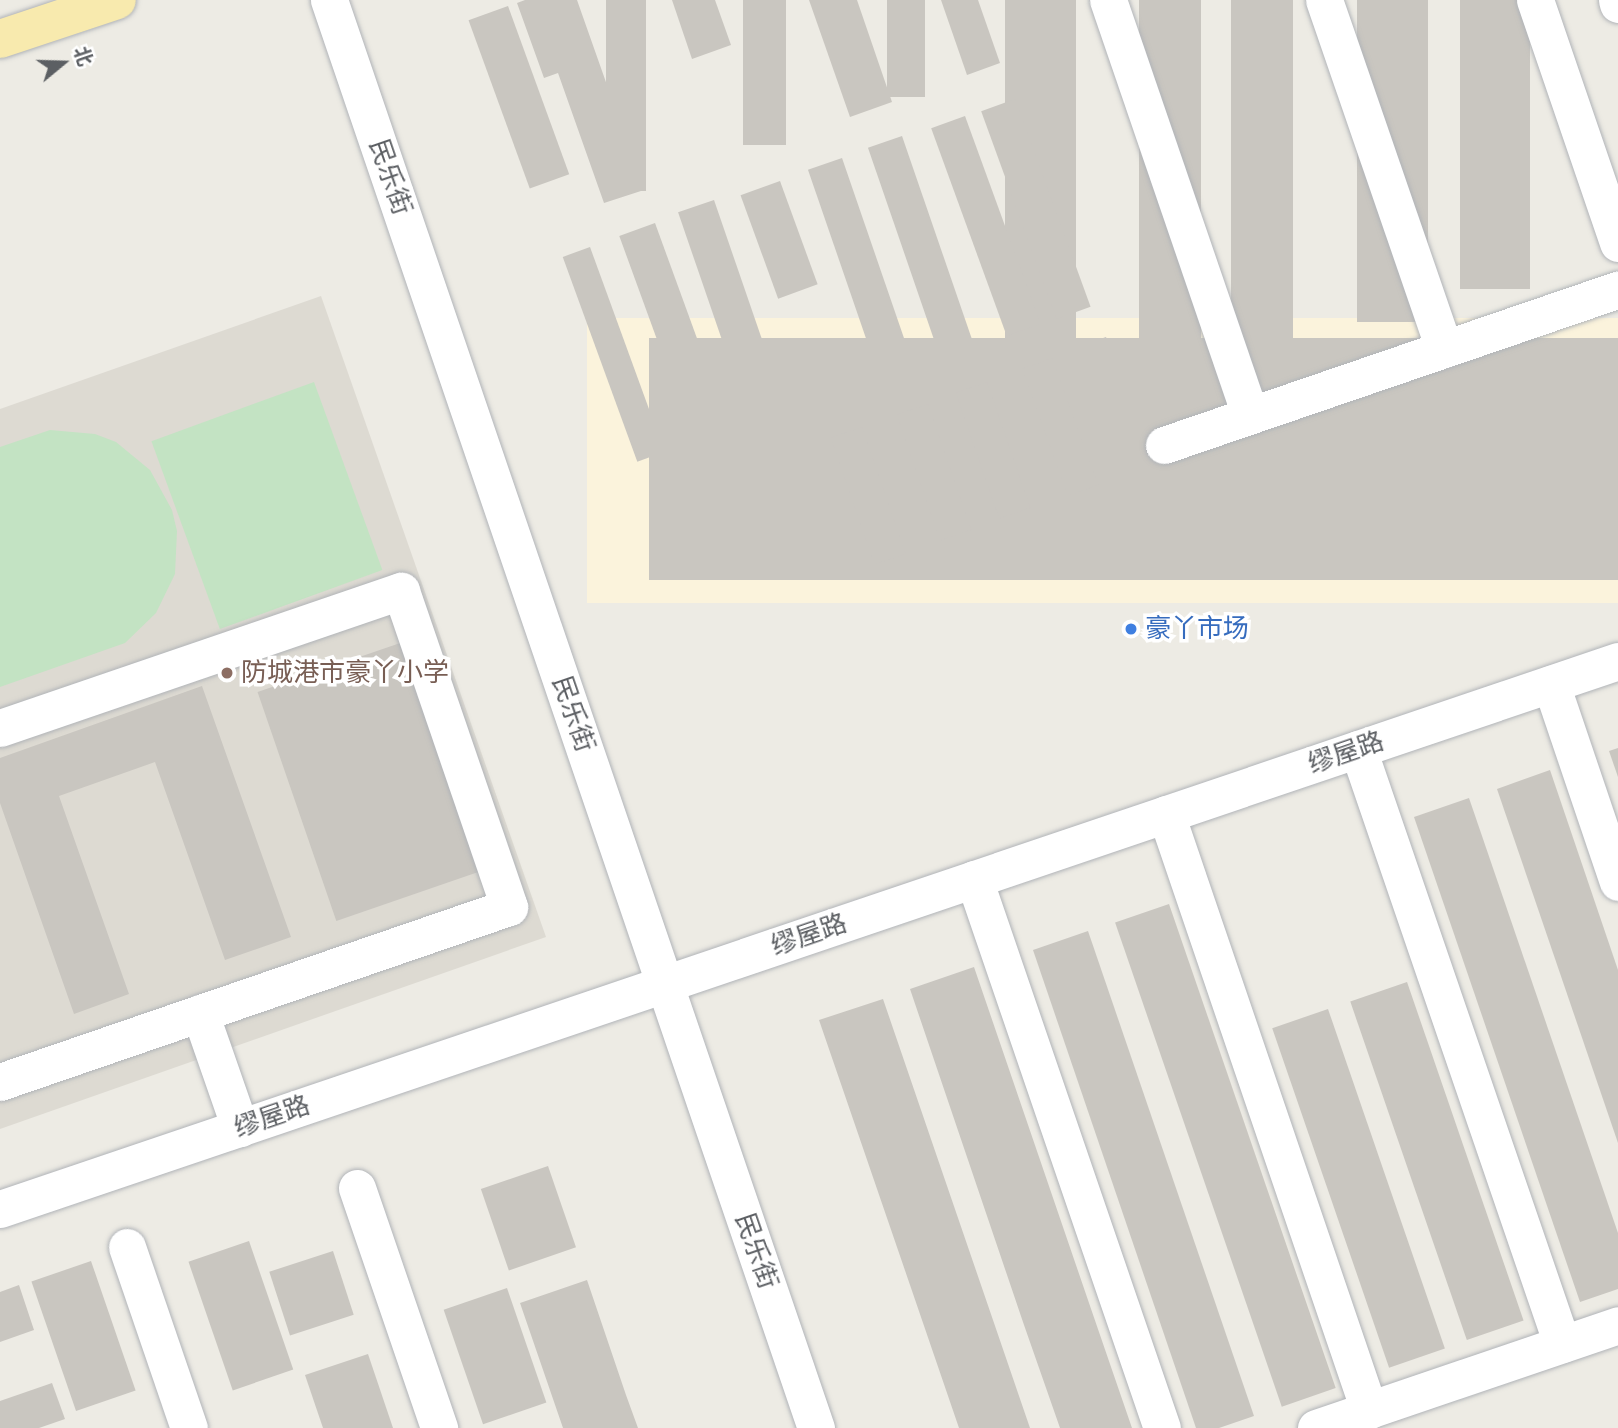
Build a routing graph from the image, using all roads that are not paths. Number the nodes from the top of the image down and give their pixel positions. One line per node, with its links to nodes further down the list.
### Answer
1 (117, 0): 6 (main road)
2 (329, 0): 19 (street, 民乐街)
3 (1108, 0): 10 (street)
4 (1324, 0): 9 (street)
5 (1535, 0): 7 (street)
6 (0, 39)
7 (1618, 243)
8 (1618, 290): 9 (street)
9 (1444, 349): 10 (street)
10 (1250, 415): 11 (street)
11 (1164, 445)
12 (1618, 662): 13 (street, 缪屋路)
13 (1550, 684): 15 (street, 缪屋路); 18 (street)
14 (0, 728): 20 (street)
15 (1358, 750): 16 (street, 缪屋路); 27 (street)
16 (1166, 814): 17 (street, 缪屋路); 28 (street)
17 (974, 879): 19 (street, 缪屋路); 32 (street)
18 (1618, 882)
19 (665, 984): 22 (street, 缪屋路); 31 (street, 民乐街)
20 (200, 1013): 21 (street); 22 (street)
21 (0, 1082)
22 (240, 1128): 24 (street, 缪屋路)
23 (357, 1188): 30 (street)
24 (0, 1209)
25 (127, 1247): 29 (street)
26 (1618, 1325): 27 (street)
27 (1562, 1344): 28 (street)
28 (1369, 1410): 33 (street)
29 (189, 1428)
30 (439, 1428)
31 (816, 1428)
32 (1162, 1428)
33 (1316, 1428)

